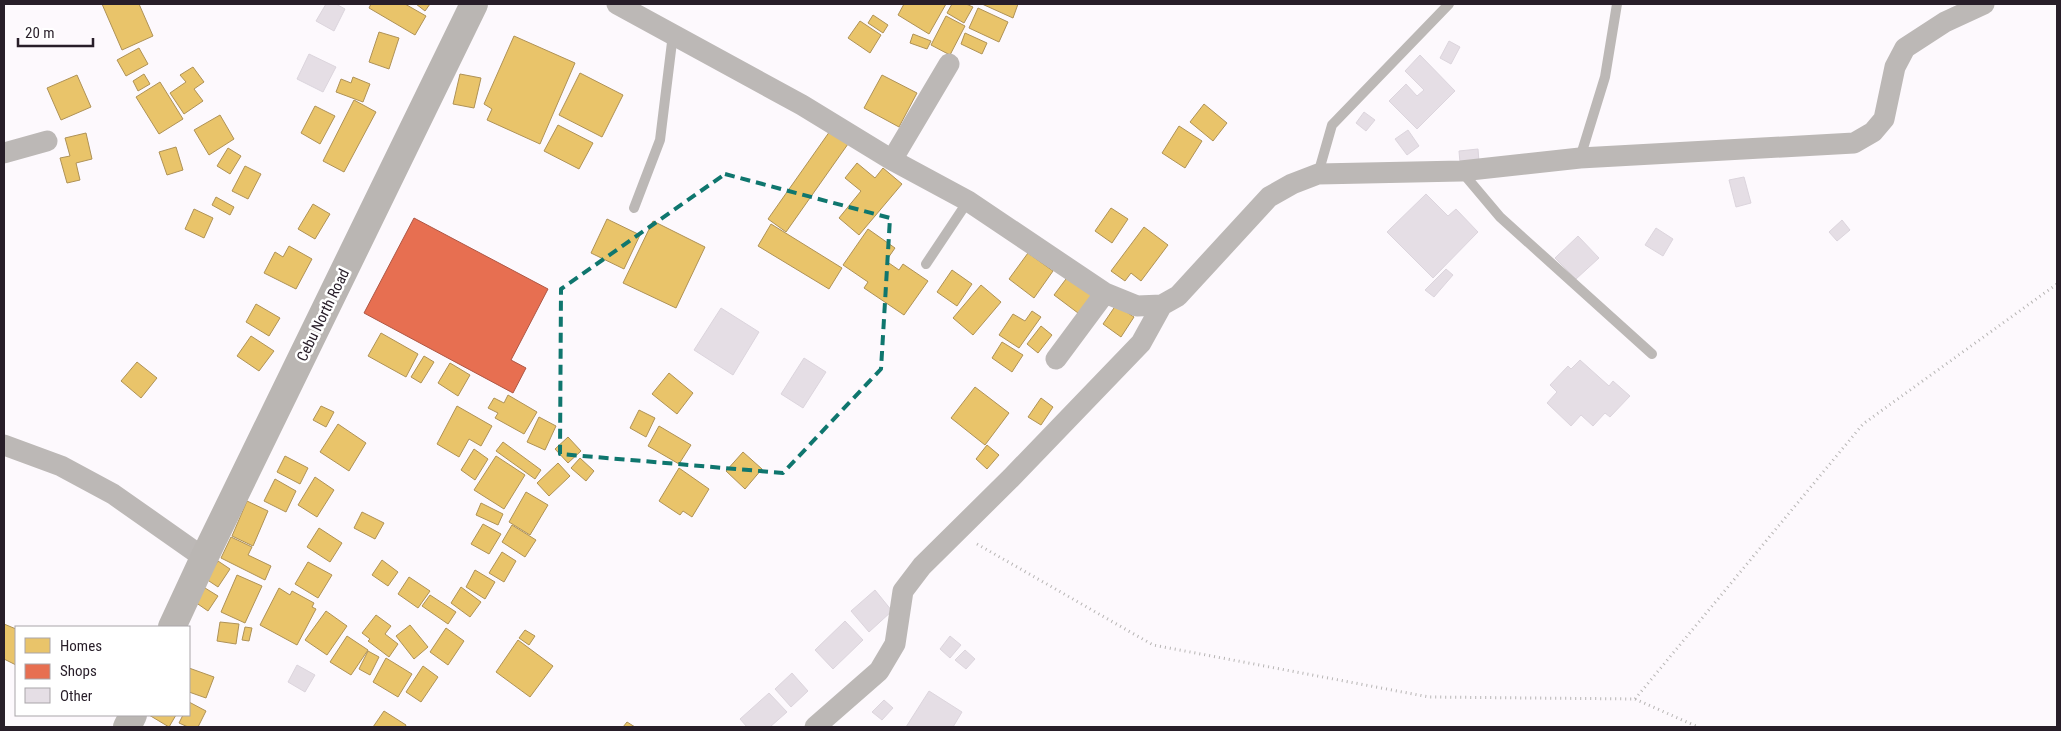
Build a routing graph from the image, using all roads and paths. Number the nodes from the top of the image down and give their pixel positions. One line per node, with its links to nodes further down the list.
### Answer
1 (474, 4): 24 (highway, Cebu North Road)
2 (617, 4): 6 (street)
3 (1449, 4): 13 (lane)
4 (1617, 4): 10 (lane)
5 (1984, 4): 10 (street)
6 (673, 33): 11 (street); 15 (lane)
7 (949, 64): 11 (street)
8 (47, 141): 9 (street)
9 (4, 153)
10 (1580, 158): 12 (street)
11 (892, 160): 14 (street)
12 (1461, 171): 13 (street); 20 (lane)
13 (1318, 174): 19 (street)
14 (968, 201): 16 (lane); 18 (street)
15 (634, 208)
16 (926, 264)
17 (2057, 284): 26 (path)
18 (1105, 293): 19 (street); 21 (street)
19 (1162, 306): 23 (street)
20 (1652, 354)
21 (1056, 359)
22 (4, 445): 24 (street)
23 (956, 532): 26 (path); 27 (street)
24 (204, 558): 25 (highway, Cebu North Road)
25 (172, 626)
26 (1635, 699): 28 (path)
27 (815, 727)
28 (1698, 727)

